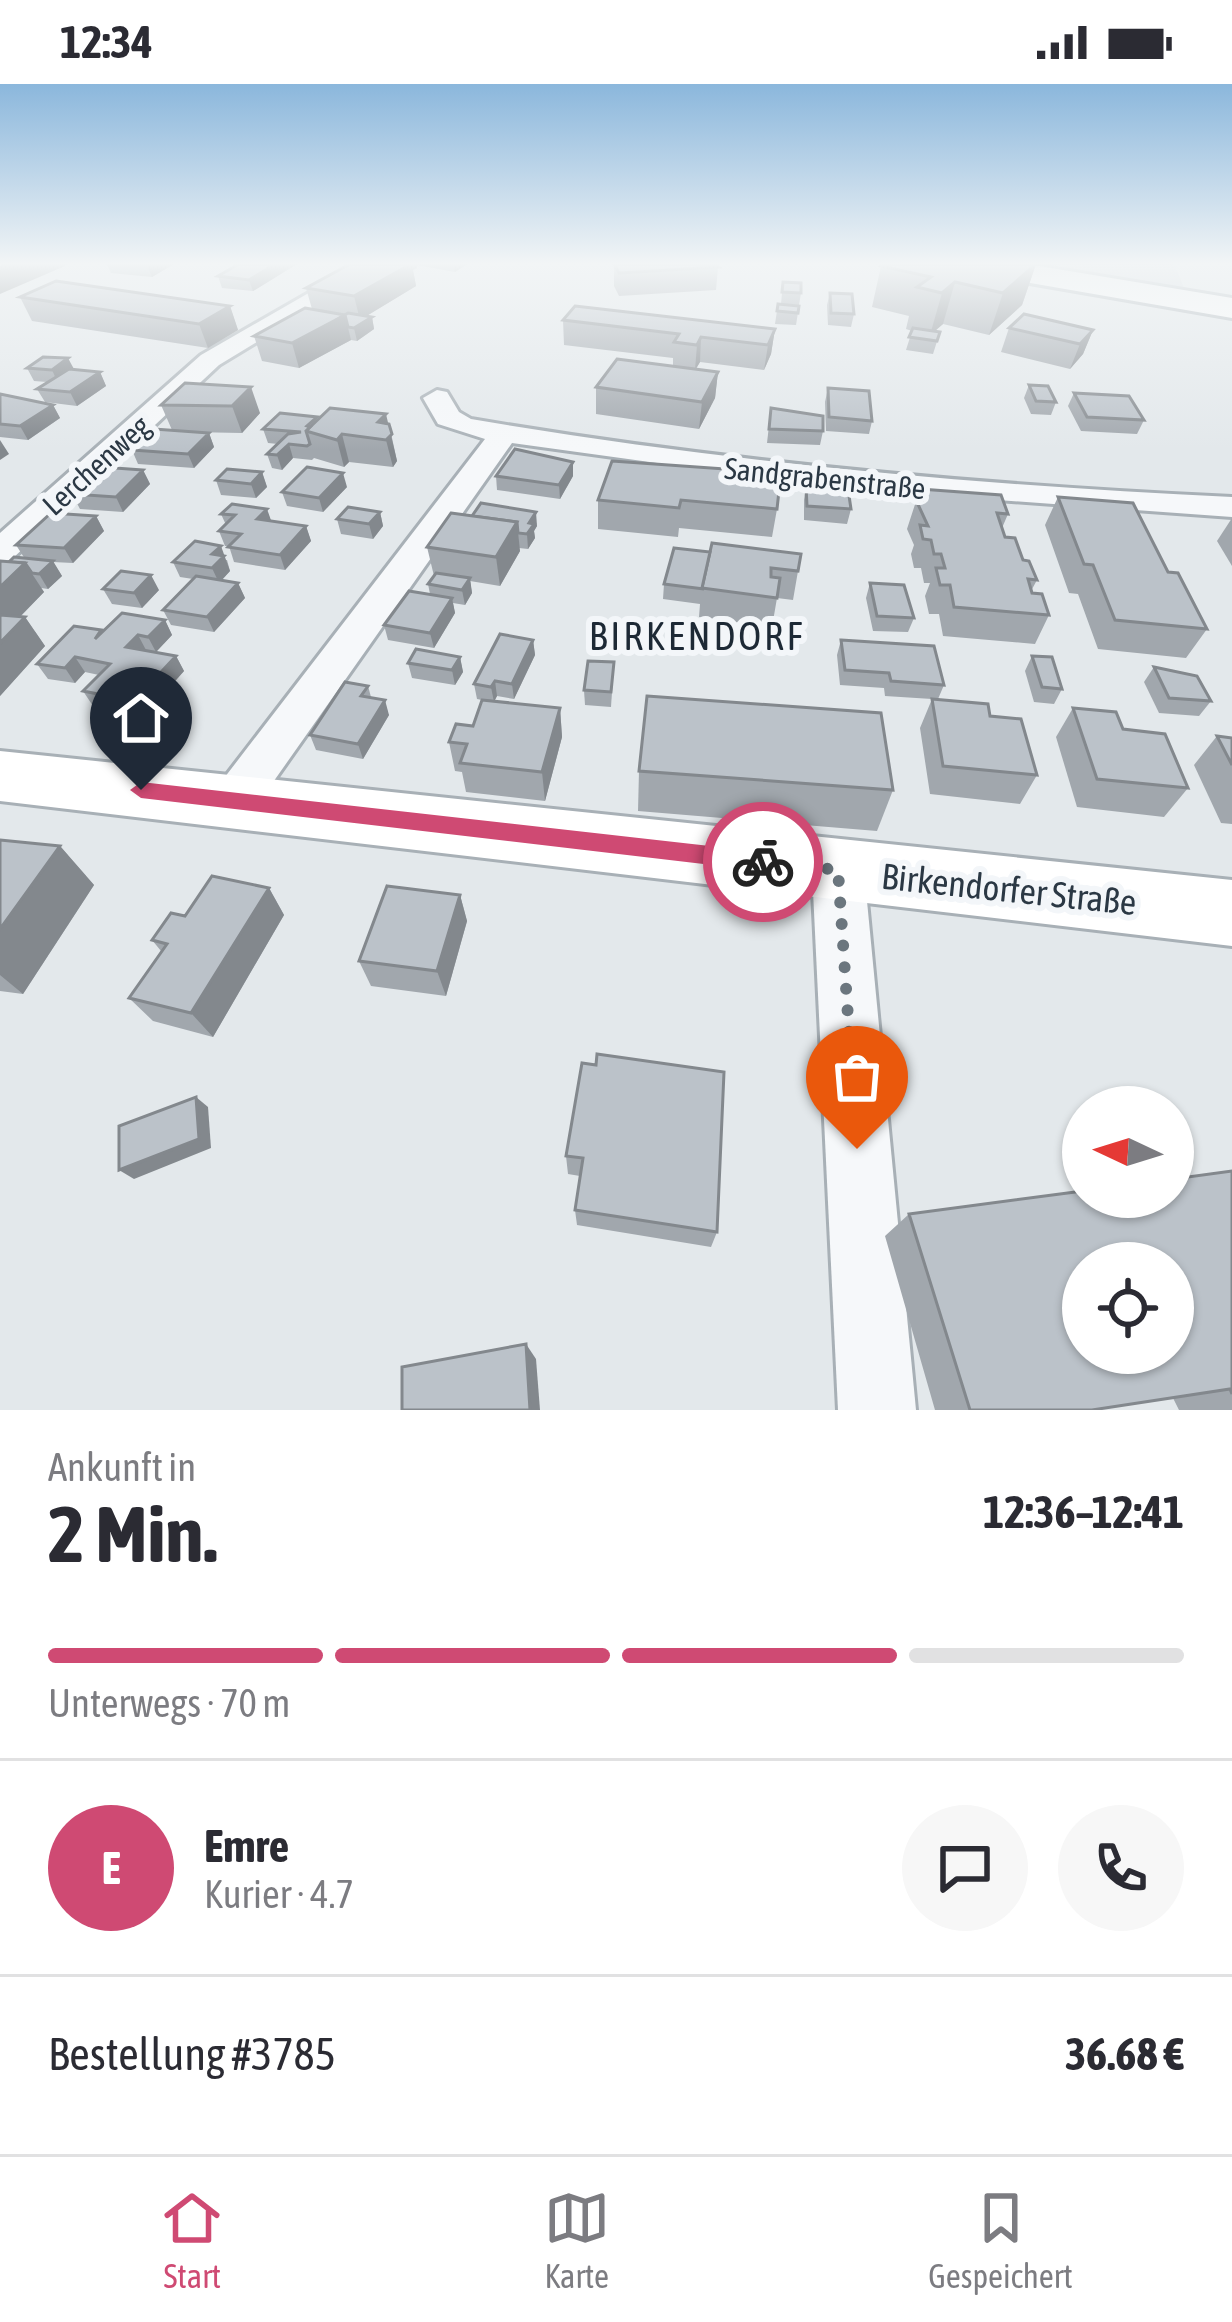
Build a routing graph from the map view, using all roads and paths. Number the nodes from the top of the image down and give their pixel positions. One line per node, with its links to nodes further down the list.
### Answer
1 (269, 326): 5 (street, Lerchenweg)
2 (437, 398): 3 (street, Sandgrabenstraße)
3 (505, 434): 4 (street, Sandgrabenstraße); 7 (street)
4 (1232, 507)
5 (0, 552)
6 (0, 776): 7 (street, Birkendorfer Straße)
7 (235, 800): 8 (street, Birkendorfer Straße)
8 (838, 870): 9 (street, Birkendorfer Straße); 10 (street)
9 (1232, 913)
10 (878, 1410)

